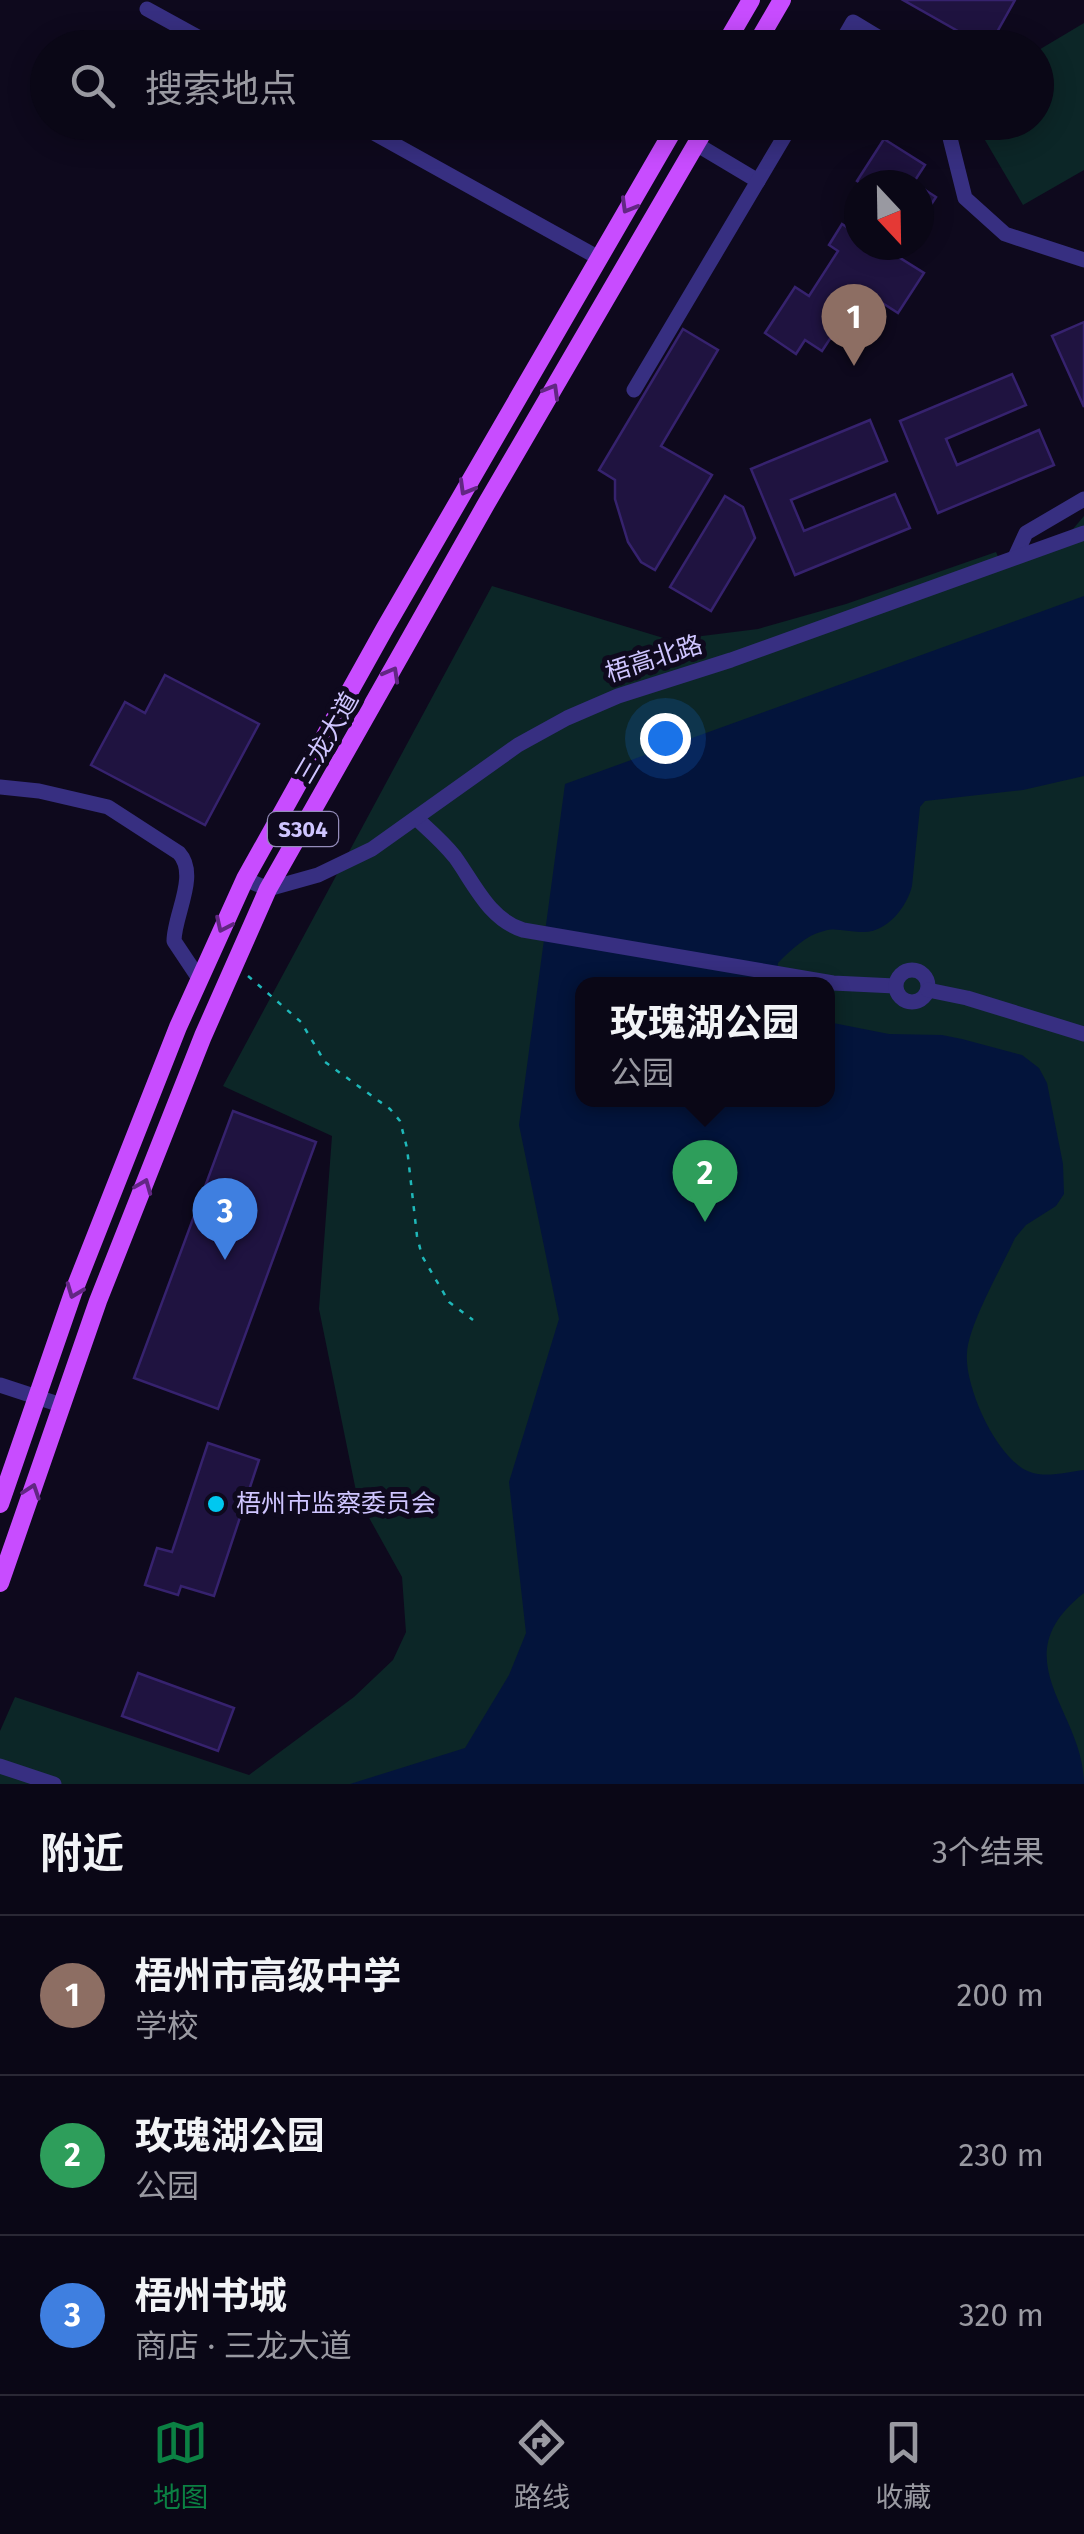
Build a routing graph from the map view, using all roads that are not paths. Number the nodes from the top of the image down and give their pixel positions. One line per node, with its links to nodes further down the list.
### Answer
1 (751, 0): 5 (main road)
2 (782, 0): 6 (main road)
3 (148, 9): 4 (street)
4 (186, 30)
5 (734, 30)
6 (764, 30)
7 (386, 140): 14 (street)
8 (667, 140): 14 (main road, 三龙大道 / S304, one-way to 14)
9 (698, 140): 12 (main road, 三龙大道 / S304)
10 (783, 140): 13 (street)
11 (951, 140): 15 (street)
12 (696, 144): 13 (street); 23 (main road, 三龙大道 / S304, one-way to 12)
13 (758, 181): 16 (street)
14 (598, 258): 22 (main road, 三龙大道 / S304, one-way to 22)
15 (1084, 260)
16 (634, 390)
17 (1084, 499): 19 (street)
18 (1084, 533): 19 (street, 梧高北路)
19 (1015, 557): 21 (street, 梧高北路)
20 (0, 787): 25 (street)
21 (416, 818): 23 (street, 梧高北路); 24 (street)
22 (245, 880): 23 (street); 25 (main road, 三龙大道 / S304, one-way to 25)
23 (268, 889): 32 (main road, 三龙大道 / S304, one-way to 23)
24 (798, 977)
25 (200, 980): 31 (main road, 三龙大道 / S304, one-way to 31)
26 (835, 982): 27 (street)
27 (896, 986): 28 (street); 28 (street)
28 (928, 990): 29 (street)
29 (1084, 1034)
30 (0, 1385): 31 (street)
31 (37, 1397): 32 (street); 33 (main road, 三龙大道 / S304)
32 (61, 1406): 34 (main road, 三龙大道 / S304, one-way to 32)
33 (0, 1504)
34 (0, 1583)
35 (0, 1766): 36 (street)
36 (54, 1784)

